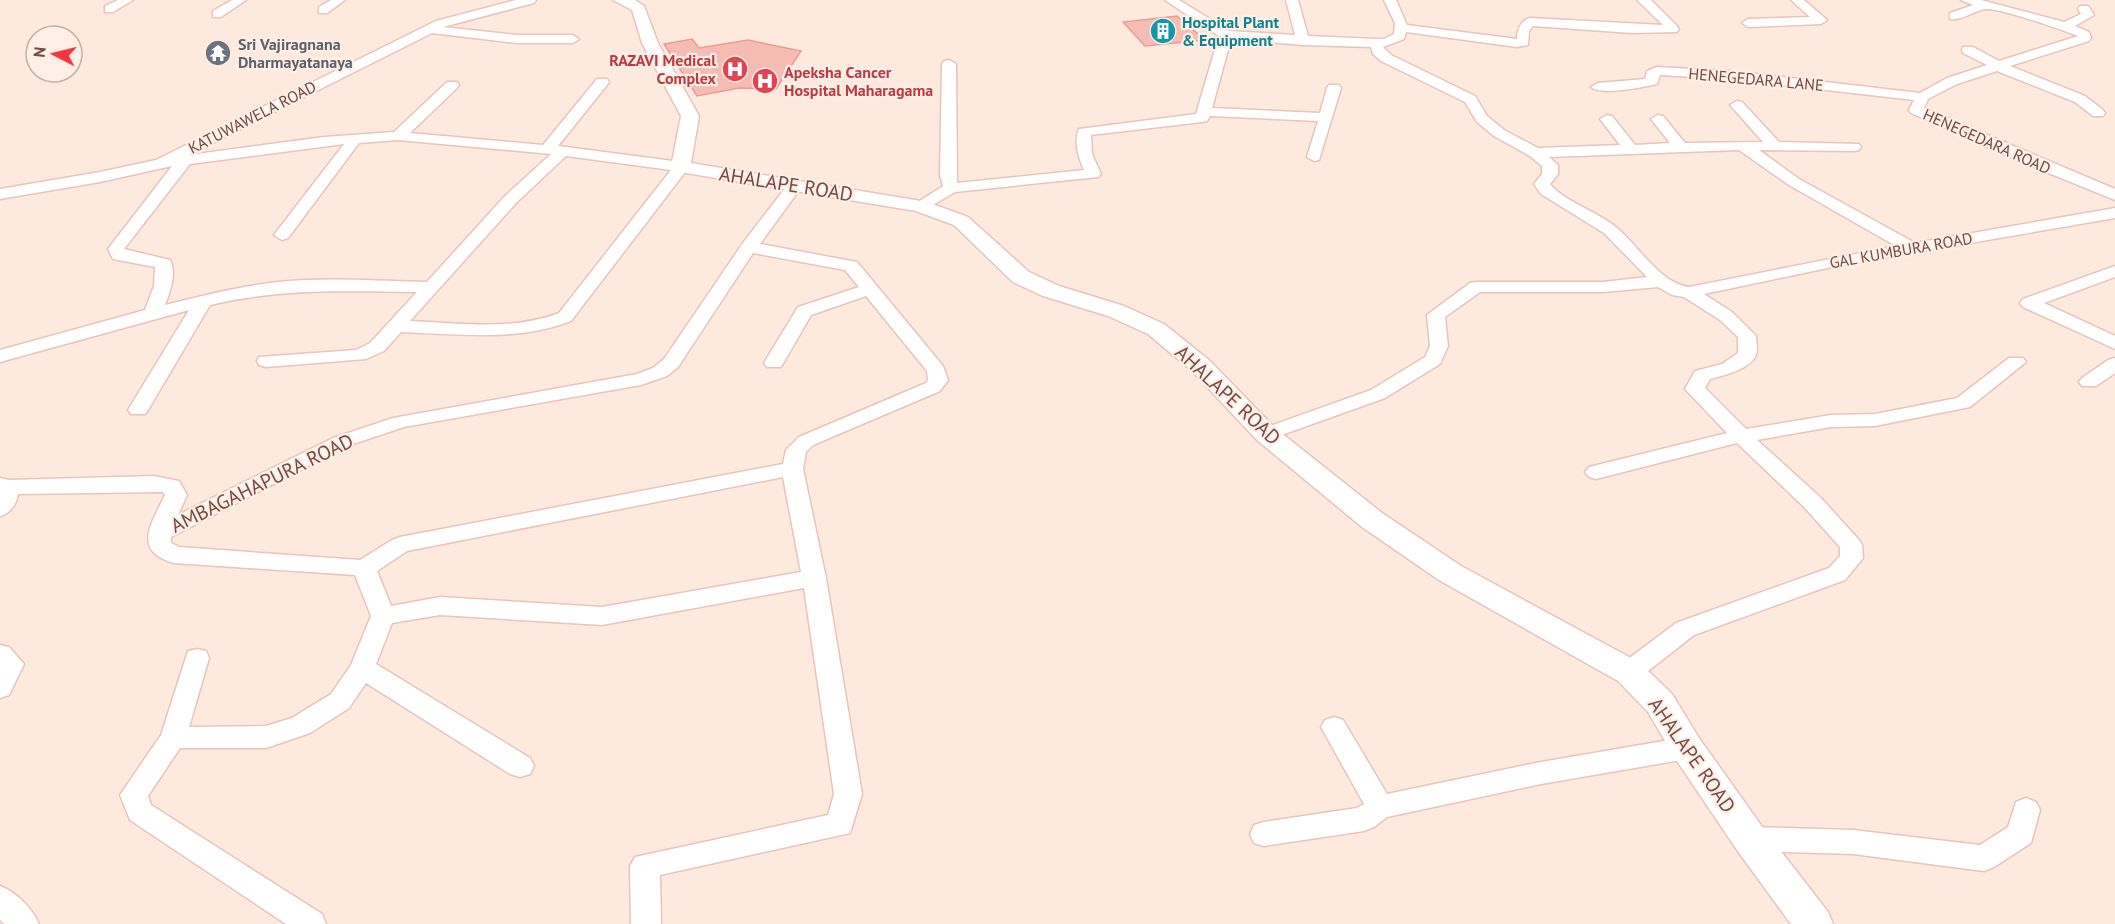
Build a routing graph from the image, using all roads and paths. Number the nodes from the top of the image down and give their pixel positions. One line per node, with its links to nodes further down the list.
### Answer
1 (127, 0): 13 (street)
2 (240, 0): 16 (street)
3 (339, 0): 15 (street)
4 (530, 0): 21 (street, KATUWAWELA ROAD)
5 (621, 0): 52 (street)
6 (1171, 0): 22 (street)
7 (1292, 0): 24 (street)
8 (1390, 0): 20 (street)
9 (1644, 0): 20 (street)
10 (1797, 0): 18 (street)
11 (1967, 0): 12 (street, HENEGEDARA ROAD)
12 (1986, 5): 17 (street); 19 (street, HENEGEDARA ROAD)
13 (110, 9)
14 (2084, 9): 19 (street)
15 (323, 10)
16 (217, 14)
17 (1954, 16)
18 (1748, 22)
19 (2065, 26): 28 (street, HENEGEDARA ROAD)
20 (1401, 28): 25 (street)
21 (429, 30): 23 (street); 51 (street, KATUWAWELA ROAD)
22 (1226, 35): 24 (street); 35 (street)
23 (573, 39)
24 (1303, 40): 25 (street)
25 (1376, 44): 48 (street)
26 (1968, 50): 28 (street)
27 (949, 64): 54 (street)
28 (2000, 67): 33 (street, HENEGEDARA ROAD); 36 (street)
29 (602, 82): 47 (street)
30 (452, 85): 40 (street)
31 (1598, 87): 33 (street, HENEGEDARA LANE)
32 (1334, 88): 37 (street)
33 (1922, 97): 56 (street, HENEGEDARA ROAD)
34 (1737, 105): 43 (street)
35 (1204, 112): 37 (street); 54 (street)
36 (2098, 113)
37 (1326, 117): 49 (street)
38 (1607, 119): 46 (street)
39 (1658, 119): 44 (street)
40 (398, 136): 41 (street); 47 (street)
41 (355, 139): 50 (street); 59 (street)
42 (1742, 145): 43 (street); 44 (street); 61 (street)
43 (1774, 145): 45 (street)
44 (1680, 146): 46 (street)
45 (1854, 147)
46 (1630, 148): 48 (street)
47 (555, 151): 52 (street); 64 (street)
48 (1535, 153): 63 (street)
49 (1314, 157)
50 (184, 161): 51 (street); 68 (street)
51 (161, 163): 55 (street, KATUWAWELA ROAD)
52 (681, 167): 53 (street, AHALAPE ROAD); 69 (street)
53 (794, 186): 57 (street, AHALAPE ROAD); 60 (street, AMBAGAHAPURA ROAD)
54 (951, 188): 57 (street)
55 (0, 194)
56 (2115, 195)
57 (920, 206): 78 (street, AHALAPE ROAD)
58 (2115, 213): 61 (street, GAL KUMBURA ROAD)
59 (282, 235)
60 (749, 248): 65 (street); 84 (street, AMBAGAHAPURA ROAD)
61 (1912, 248): 66 (street, GAL KUMBURA ROAD)
62 (2115, 272): 70 (street)
63 (1661, 281): 66 (street); 78 (street)
64 (431, 287): 67 (street); 69 (street)
65 (870, 289): 74 (street); 80 (street)
66 (1689, 292): 79 (street)
67 (203, 301): 68 (street); 77 (street)
68 (153, 314): 71 (street)
69 (397, 326): 72 (street)
70 (2115, 343)
71 (1, 357)
72 (266, 361)
73 (2016, 362): 79 (street)
74 (774, 363)
75 (2115, 364): 76 (street)
76 (2089, 382)
77 (138, 410)
78 (1266, 434): 91 (street, AHALAPE ROAD)
79 (1741, 436): 81 (street); 91 (street)
80 (792, 469): 85 (street); 86 (street)
81 (1596, 472)
82 (5, 486): 83 (street); 84 (street)
83 (0, 509)
84 (159, 534): 85 (street, AMBAGAHAPURA ROAD)
85 (364, 568): 87 (street)
86 (814, 578): 87 (street); 104 (street)
87 (383, 616): 90 (street)
88 (0, 654): 92 (street)
89 (197, 658): 94 (street)
90 (362, 668): 94 (street); 96 (street)
91 (1629, 672): 95 (street, AHALAPE ROAD)
92 (0, 688)
93 (1334, 727): 97 (street)
94 (173, 738): 103 (street)
95 (1687, 748): 97 (street); 100 (street, AHALAPE ROAD)
96 (520, 766)
97 (1380, 807): 99 (street)
98 (2026, 810): 100 (street)
99 (1264, 834)
100 (1750, 839): 105 (street, AHALAPE ROAD)
101 (0, 899): 102 (street)
102 (24, 924)
103 (311, 924)
104 (646, 924)
105 (1814, 924)

